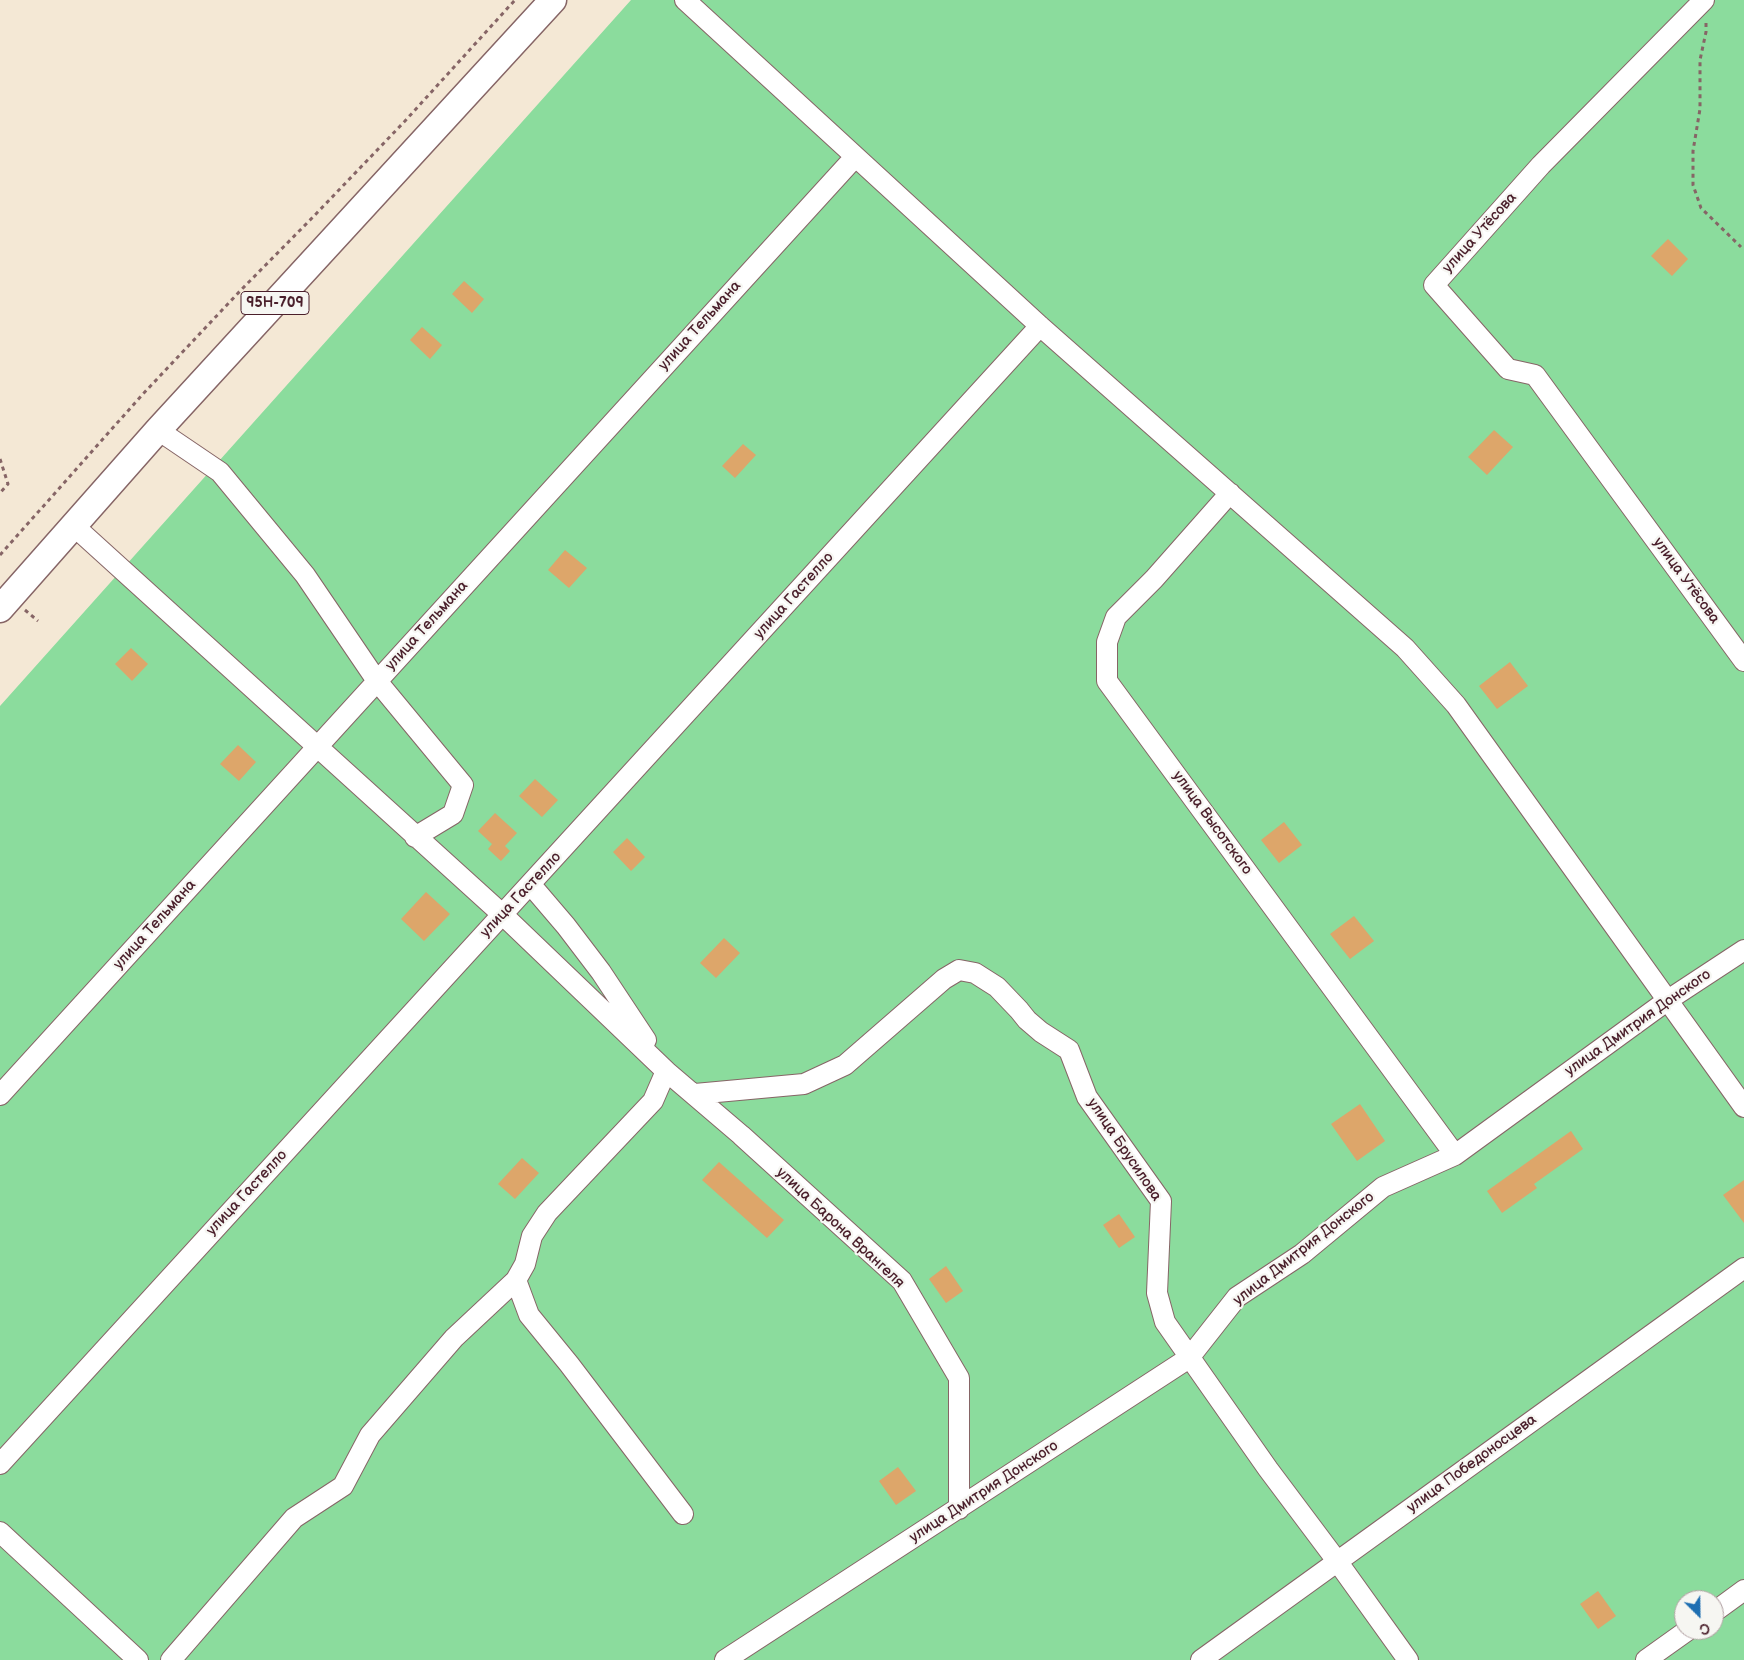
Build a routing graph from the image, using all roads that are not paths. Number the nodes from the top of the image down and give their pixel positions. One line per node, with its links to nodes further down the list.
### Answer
1 (554, 0): 6 (main road, 95Н-709)
2 (685, 0): 4 (street)
3 (1705, 8): 10 (street, улица Утёсова)
4 (855, 157): 5 (street); 11 (street, улица Тельмана)
5 (1040, 326): 7 (street); 14 (street, улица Гастелло)
6 (158, 430): 8 (main road, 95Н-709); 11 (street)
7 (1230, 493): 17 (street); 22 (street, улица Высотского)
8 (74, 526): 9 (main road, 95Н-709); 12 (street)
9 (0, 609)
10 (1744, 661)
11 (377, 681): 12 (street, улица Тельмана); 13 (street)
12 (317, 748): 13 (street); 20 (street, улица Тельмана)
13 (415, 837): 15 (street)
14 (531, 885): 15 (street, улица Гастелло); 18 (street)
15 (503, 915): 18 (street); 26 (street, улица Гастелло)
16 (1744, 950): 17 (street, улица Дмитрия Донского)
17 (1668, 1000): 21 (street); 22 (street, улица Дмитрия Донского)
18 (666, 1071): 19 (street, улица Барона Врангеля); 24 (street)
19 (695, 1094): 25 (street, улица Брусилова); 27 (street, улица Барона Врангеля)
20 (0, 1095)
21 (1744, 1107)
22 (1455, 1155): 25 (street, улица Дмитрия Донского)
23 (1744, 1268): 30 (street, улица Победоносцева)
24 (516, 1280): 28 (street); 35 (street)
25 (1189, 1358): 27 (street, улица Дмитрия Донского); 30 (street, улица Брусилова)
26 (0, 1464)
27 (959, 1509): 36 (street, улица Дмитрия Донского)
28 (683, 1514)
29 (0, 1532): 34 (street)
30 (1337, 1561): 37 (street, улица Победоносцева); 38 (street, улица Брусилова)
31 (1744, 1590): 32 (street)
32 (1724, 1605)
33 (1674, 1640): 39 (street)
34 (138, 1660)
35 (171, 1660)
36 (725, 1660)
37 (1201, 1660)
38 (1408, 1660)
39 (1646, 1660)

